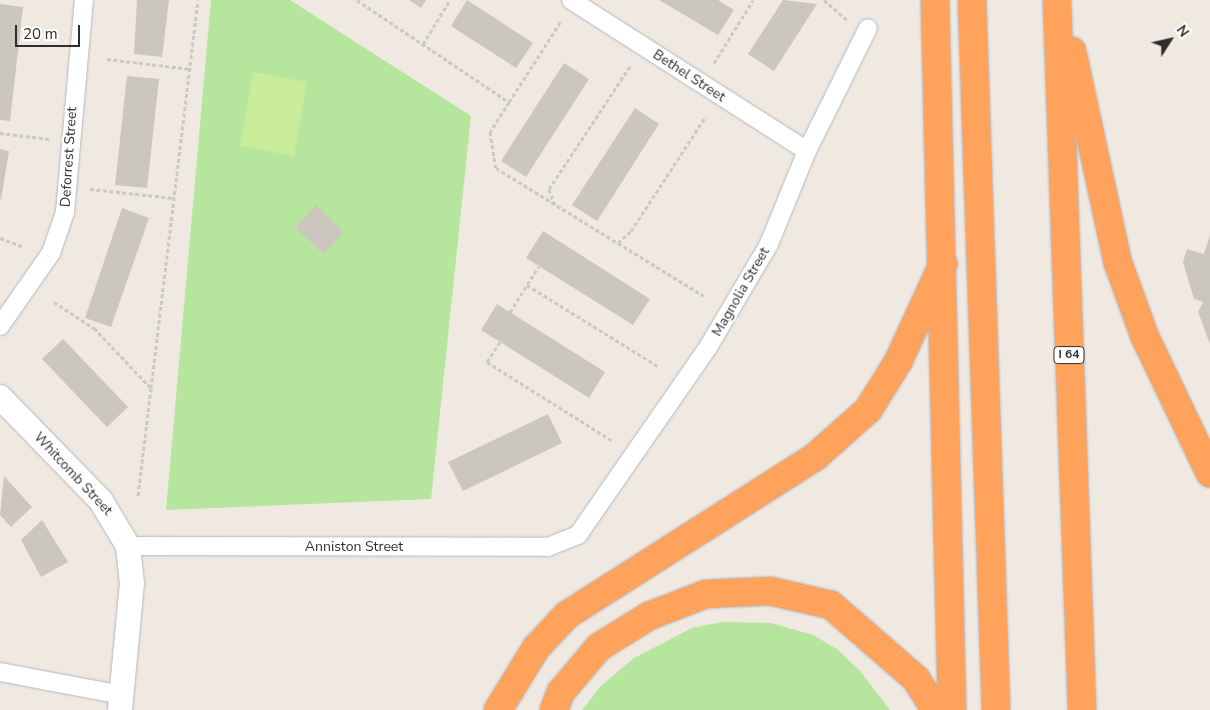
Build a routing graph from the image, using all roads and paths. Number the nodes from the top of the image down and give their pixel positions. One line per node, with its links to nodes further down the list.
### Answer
1 (84, 0): 37 (street, Deforrest Street)
2 (198, 0): 19 (path)
3 (357, 0): 15 (path)
4 (450, 0): 15 (path)
5 (571, 0): 24 (street, Bethel Street)
6 (753, 0): 17 (path)
7 (824, 0): 12 (path)
8 (935, 0): 31 (highway)
9 (972, 0): 53 (highway)
10 (1057, 0): 54 (highway, I 64)
11 (1061, 0): 43 (highway)
12 (847, 20)
13 (561, 21): 20 (path)
14 (868, 28): 24 (street, Magnolia Street)
15 (423, 44): 20 (path)
16 (107, 60): 19 (path)
17 (714, 63)
18 (630, 66): 27 (path)
19 (190, 69): 26 (path)
20 (509, 102): 27 (path)
21 (706, 116): 29 (path)
22 (0, 133): 23 (path)
23 (50, 139)
24 (807, 151): 45 (street, Magnolia Street)
25 (90, 189): 26 (path)
26 (175, 198): 40 (path)
27 (556, 206): 29 (path)
28 (0, 238): 30 (path)
29 (618, 243): 34 (path)
30 (23, 247)
31 (944, 260): 49 (highway); 52 (highway)
32 (539, 266): 33 (path)
33 (527, 285): 36 (path); 39 (path)
34 (704, 296)
35 (54, 302): 40 (path)
36 (510, 312)
37 (0, 326)
38 (500, 342): 42 (path)
39 (659, 367)
40 (151, 388): 44 (path)
41 (0, 397): 46 (street, Whitcomb Street)
42 (613, 441)
43 (1210, 473)
44 (138, 496)
45 (578, 535): 46 (street, Anniston Street)
46 (128, 546): 48 (street, Whitcomb Street)
47 (0, 672): 48 (street)
48 (121, 703)
49 (498, 710)
50 (554, 710): 51 (highway)
51 (935, 710)
52 (952, 710)
53 (996, 710)
54 (1082, 710)

